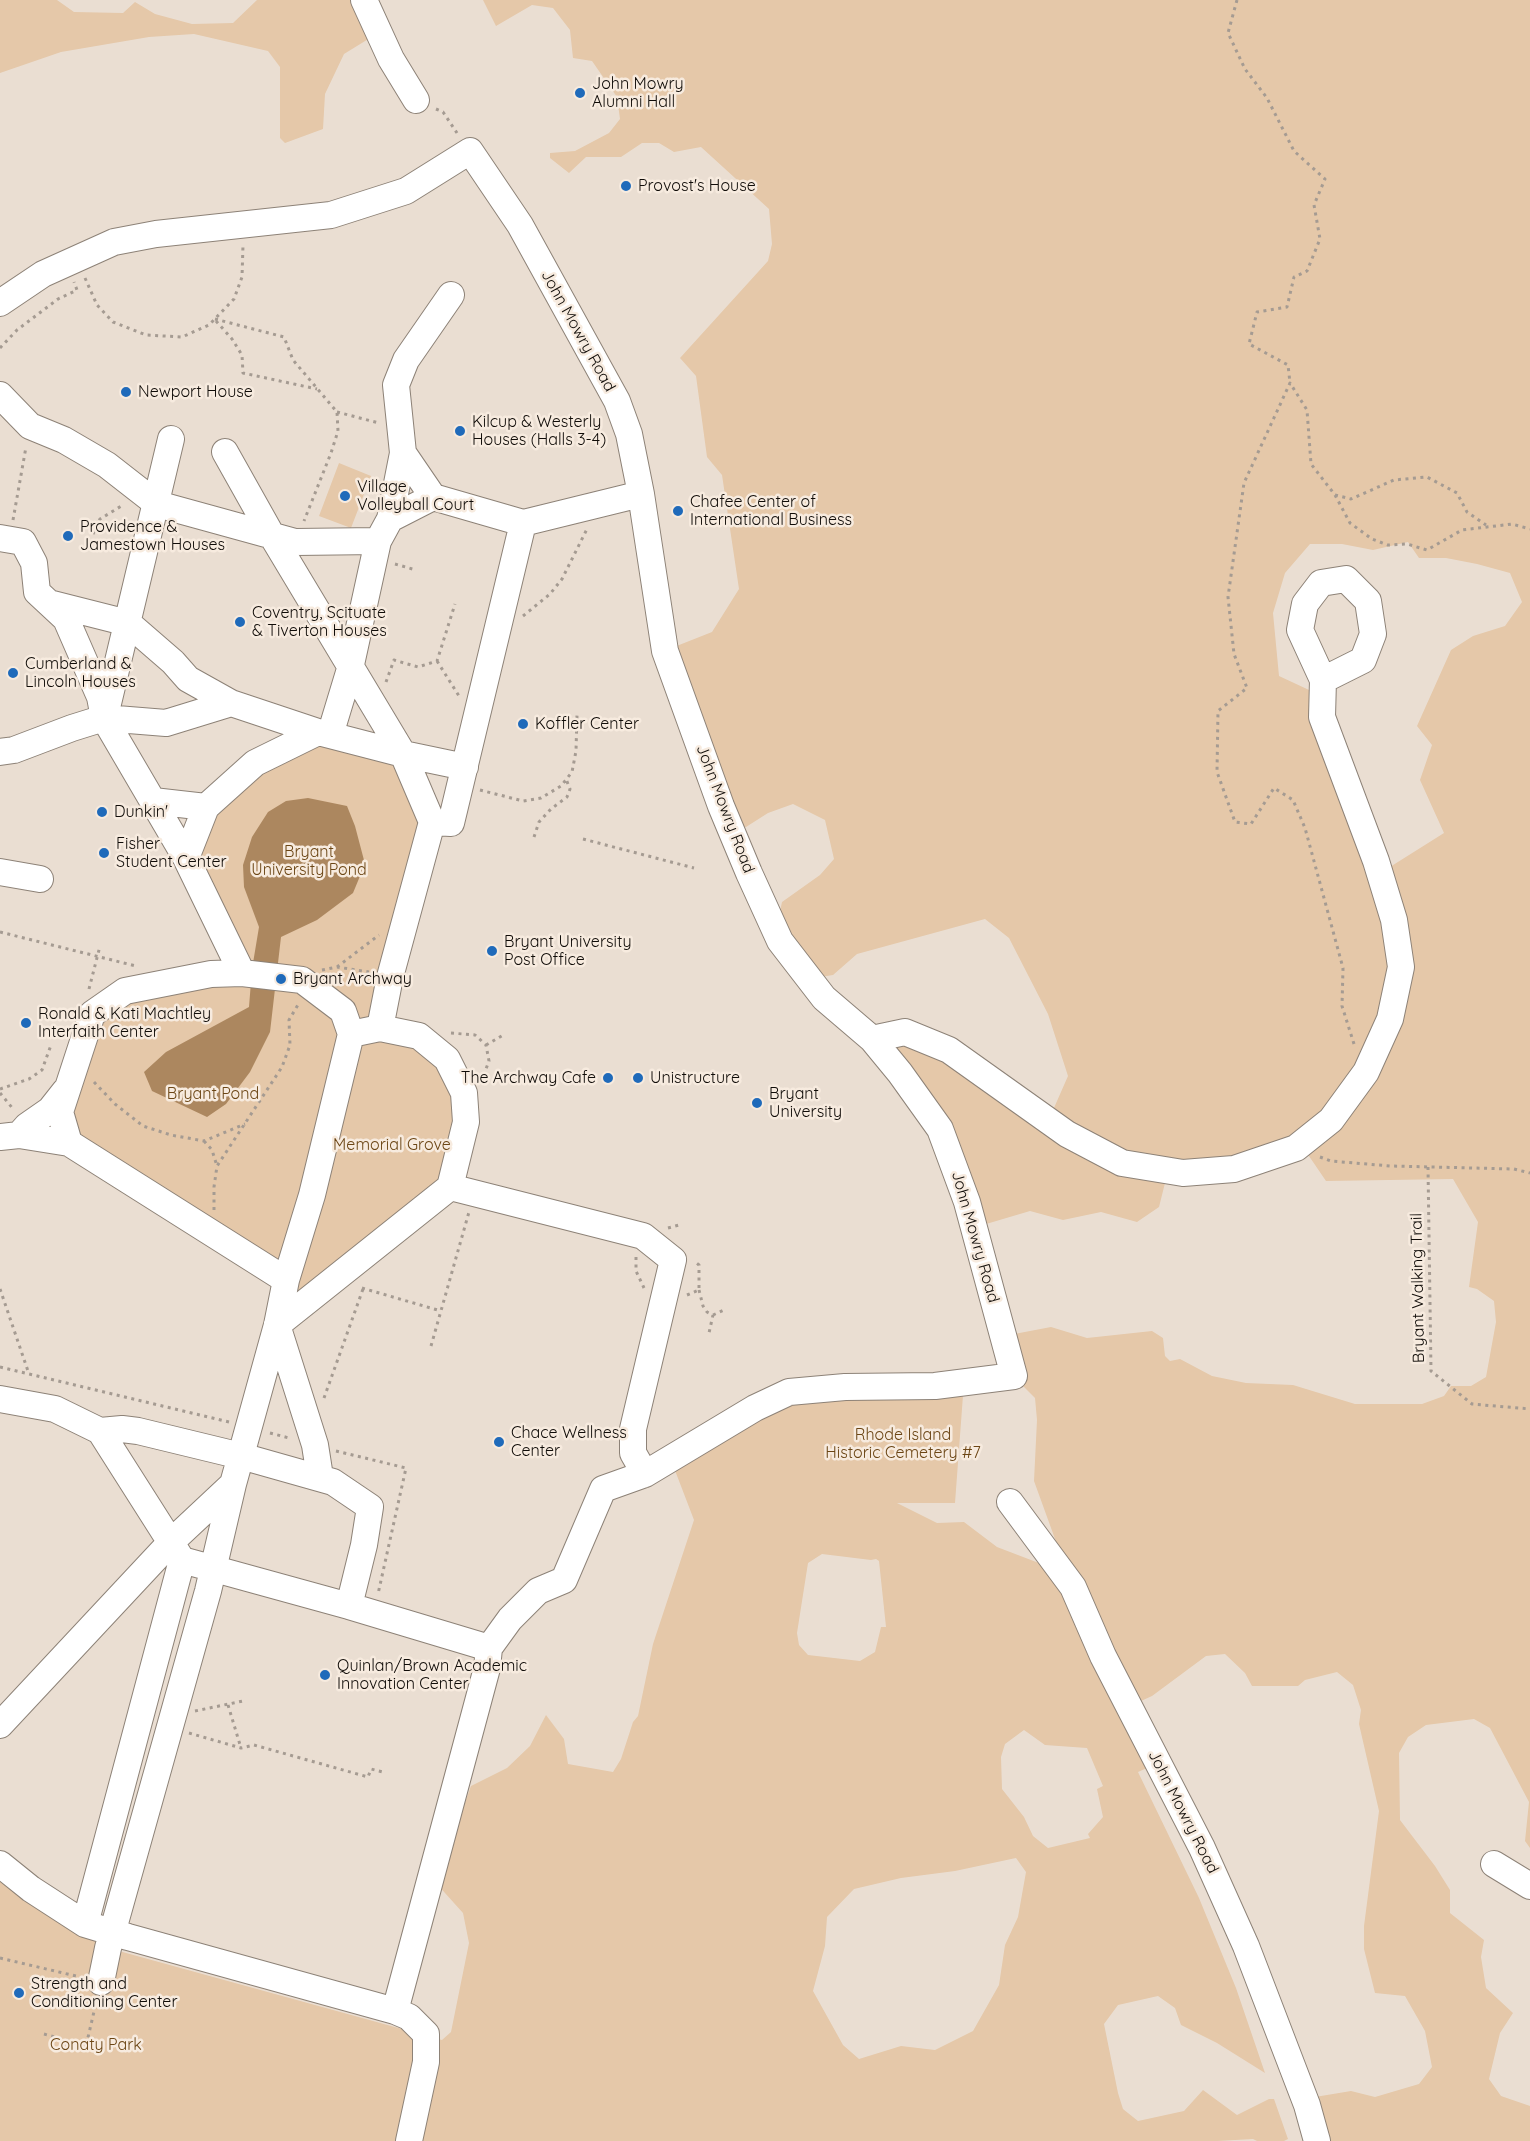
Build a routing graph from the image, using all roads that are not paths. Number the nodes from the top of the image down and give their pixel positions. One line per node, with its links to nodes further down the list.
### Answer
1 (364, 0): 2 (street)
2 (416, 100)
3 (451, 295): 7 (street)
4 (0, 303): 9 (street, John Mowry Road)
5 (0, 394): 11 (street)
6 (171, 439): 11 (street)
7 (402, 441): 10 (street); 13 (street)
8 (225, 452): 14 (street)
9 (641, 494): 12 (street); 35 (street, John Mowry Road)
10 (433, 497): 12 (street); 13 (street)
11 (151, 500): 14 (street); 17 (street)
12 (523, 523): 25 (street)
13 (384, 530): 14 (street); 18 (street)
14 (271, 534): 18 (street)
15 (12, 540): 16 (street)
16 (49, 603): 17 (street); 21 (street)
17 (128, 623): 20 (street); 21 (street)
18 (350, 669): 22 (street); 24 (street)
19 (1323, 680): 35 (street)
20 (231, 703): 21 (street); 22 (street)
21 (104, 718): 23 (street); 26 (street)
22 (324, 734): 24 (street); 27 (street)
23 (0, 752)
24 (403, 754): 25 (street); 28 (street)
25 (463, 776): 28 (street)
26 (153, 801): 27 (street); 29 (street)
27 (206, 807): 29 (street)
28 (432, 822): 33 (street)
29 (186, 858): 32 (street)
30 (0, 872): 31 (street)
31 (40, 879)
32 (242, 973): 34 (street); 36 (street)
33 (380, 1028): 34 (street); 39 (street)
34 (351, 1034): 40 (street)
35 (872, 1040): 45 (street, John Mowry Road)
36 (66, 1090): 37 (street); 38 (street)
37 (9, 1136): 38 (street)
38 (69, 1143): 40 (street)
39 (462, 1190): 41 (street); 45 (street)
40 (286, 1280): 41 (street)
41 (277, 1325): 44 (street); 46 (street)
42 (0, 1399): 43 (street)
43 (100, 1431): 44 (street); 49 (street)
44 (241, 1456): 46 (street); 47 (street)
45 (645, 1473): 52 (street, John Mowry Road)
46 (320, 1477): 51 (street)
47 (233, 1484): 49 (street); 50 (street)
48 (1010, 1502): 62 (street, John Mowry Road)
49 (176, 1551): 50 (street); 53 (street); 57 (street)
50 (213, 1569): 51 (street); 58 (street)
51 (349, 1606): 52 (street)
52 (489, 1648): 60 (street)
53 (0, 1725)
54 (0, 1864): 57 (street)
55 (1494, 1864): 56 (street)
56 (1530, 1886)
57 (85, 1923): 58 (street)
58 (113, 1933): 59 (street); 60 (street)
59 (100, 1982)
60 (394, 2011): 61 (street)
61 (409, 2141)
62 (1317, 2141)

